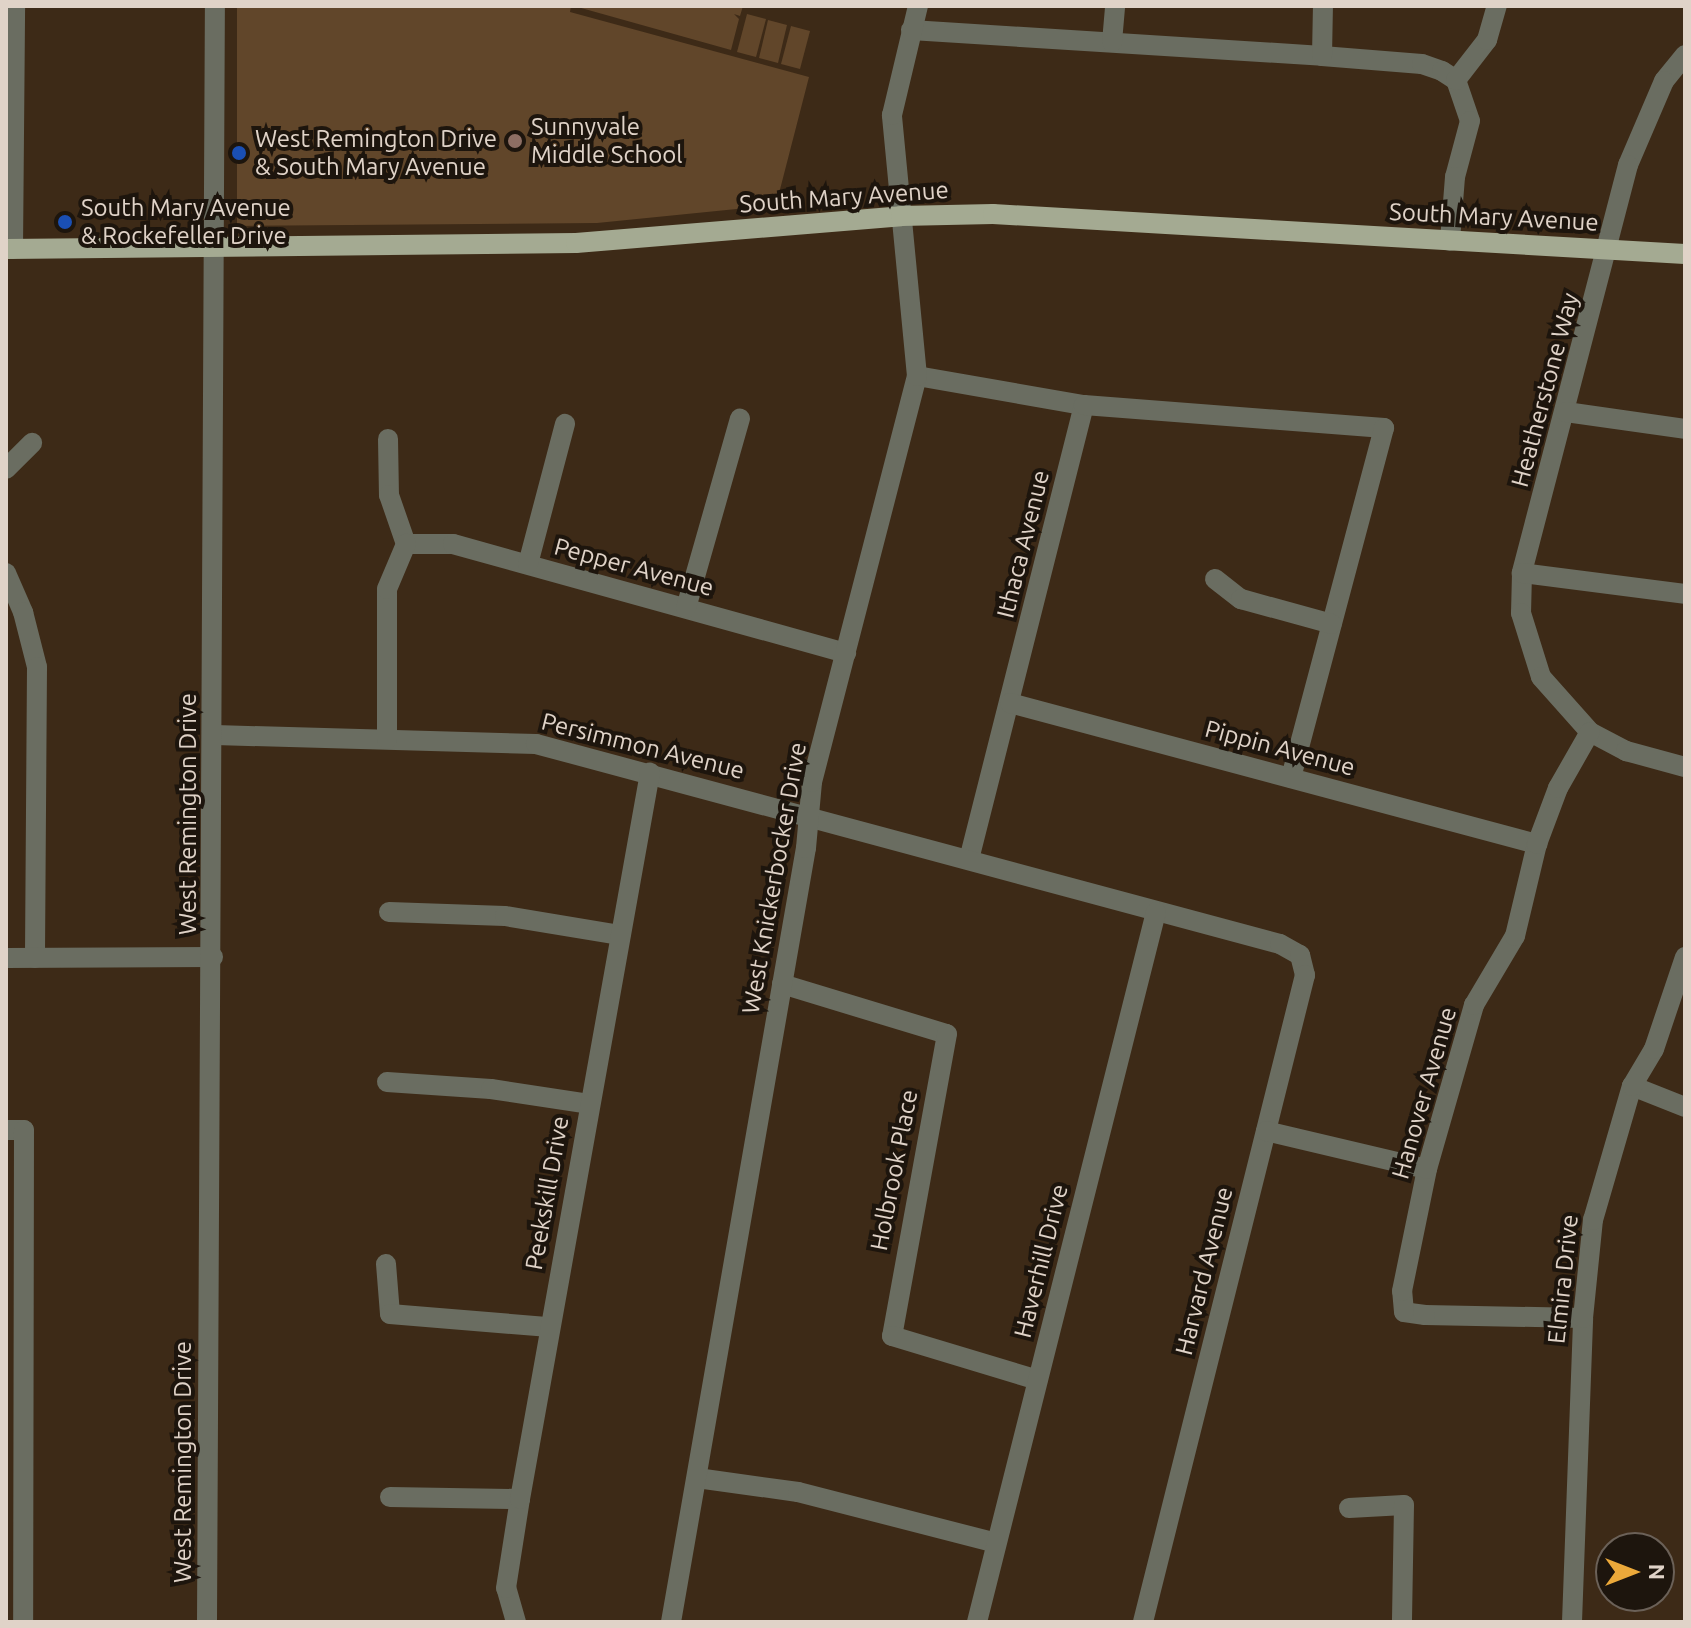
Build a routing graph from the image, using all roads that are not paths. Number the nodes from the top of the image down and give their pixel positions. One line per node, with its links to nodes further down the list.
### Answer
1 (15, 6): 15 (street)
2 (215, 6): 14 (street, West Remington Drive)
3 (918, 6): 7 (street, West Knickerbocker Drive)
4 (1115, 6): 8 (street)
5 (1323, 6): 10 (street)
6 (1497, 6): 11 (street)
7 (911, 30): 8 (street); 12 (street, West Knickerbocker Drive)
8 (1112, 42): 10 (street)
9 (1685, 55): 16 (street, Heatherstone Way)
10 (1322, 56): 11 (street)
11 (1456, 80): 13 (street)
12 (901, 216): 13 (main road, South Mary Avenue); 14 (main road, South Mary Avenue); 18 (street, West Knickerbocker Drive)
13 (1450, 241): 16 (main road, South Mary Avenue)
14 (212, 248): 15 (main road, South Mary Avenue); 38 (street, West Remington Drive)
15 (10, 249)
16 (1610, 249): 17 (main road, South Mary Avenue); 20 (street, Heatherstone Way)
17 (1685, 254)
18 (917, 376): 19 (street); 35 (street, West Knickerbocker Drive)
19 (1084, 405): 34 (street); 36 (street, Ithaca Avenue)
20 (1566, 412): 23 (street); 30 (street, Heatherstone Way)
21 (740, 419): 33 (street)
22 (565, 424): 28 (street)
23 (1685, 429)
24 (388, 439): 27 (street)
25 (32, 443): 26 (street)
26 (6, 469)
27 (406, 544): 28 (street, Pepper Avenue); 39 (street)
28 (528, 564): 33 (street, Pepper Avenue)
29 (6, 573): 53 (street)
30 (1522, 573): 32 (street); 37 (street, Heatherstone Way)
31 (1215, 579): 34 (street)
32 (1685, 594)
33 (686, 608): 35 (street, Pepper Avenue)
34 (1332, 624): 42 (street)
35 (846, 653): 43 (street, West Knickerbocker Drive)
36 (1010, 703): 42 (street, Pippin Avenue); 45 (street, Ithaca Avenue)
37 (1590, 732): 40 (street); 44 (street, Hanover Avenue)
38 (215, 735): 39 (street, Persimmon Avenue); 50 (street, West Remington Drive)
39 (387, 739): 41 (street, Persimmon Avenue)
40 (1685, 767)
41 (650, 773): 43 (street, Persimmon Avenue); 48 (street, Peekskill Drive)
42 (1291, 778): 44 (street, Pippin Avenue)
43 (809, 814): 45 (street, Persimmon Avenue); 54 (street, West Knickerbocker Drive)
44 (1537, 844): 61 (street, Hanover Avenue)
45 (969, 860): 47 (street, Persimmon Avenue)
46 (389, 912): 48 (street)
47 (1156, 912): 49 (street, Persimmon Avenue); 66 (street, Haverhill Drive)
48 (620, 935): 57 (street, Peekskill Drive)
49 (1280, 944): 60 (street, Harvard Avenue)
50 (213, 957): 53 (street); 74 (street, West Remington Drive)
51 (1685, 957): 56 (street, Elmira Drive)
52 (6, 958): 53 (street)
53 (35, 958)
54 (782, 984): 66 (street, Holbrook Place); 67 (street, West Knickerbocker Drive)
55 (387, 1082): 57 (street)
56 (1632, 1086): 58 (street); 64 (street, Elmira Drive)
57 (589, 1104): 65 (street, Peekskill Drive)
58 (1685, 1107)
59 (15, 1130): 63 (street)
60 (1266, 1131): 61 (street); 78 (street, Harvard Avenue)
61 (1427, 1169): 64 (street, Hanover Avenue)
62 (386, 1264): 65 (street)
63 (15, 1317): 68 (street)
64 (1583, 1318): 80 (street, Elmira Drive)
65 (549, 1327): 70 (street, Peekskill Drive)
66 (1038, 1380): 72 (street, Haverhill Drive)
67 (697, 1478): 72 (street); 76 (street, West Knickerbocker Drive)
68 (16, 1494): 73 (street)
69 (390, 1497): 70 (street)
70 (520, 1499): 75 (street, Peekskill Drive)
71 (1349, 1508): 79 (street)
72 (996, 1543): 77 (street, Haverhill Drive)
73 (23, 1622)
74 (207, 1622)
75 (516, 1622)
76 (671, 1622)
77 (977, 1622)
78 (1143, 1622)
79 (1402, 1622)
80 (1572, 1622)

